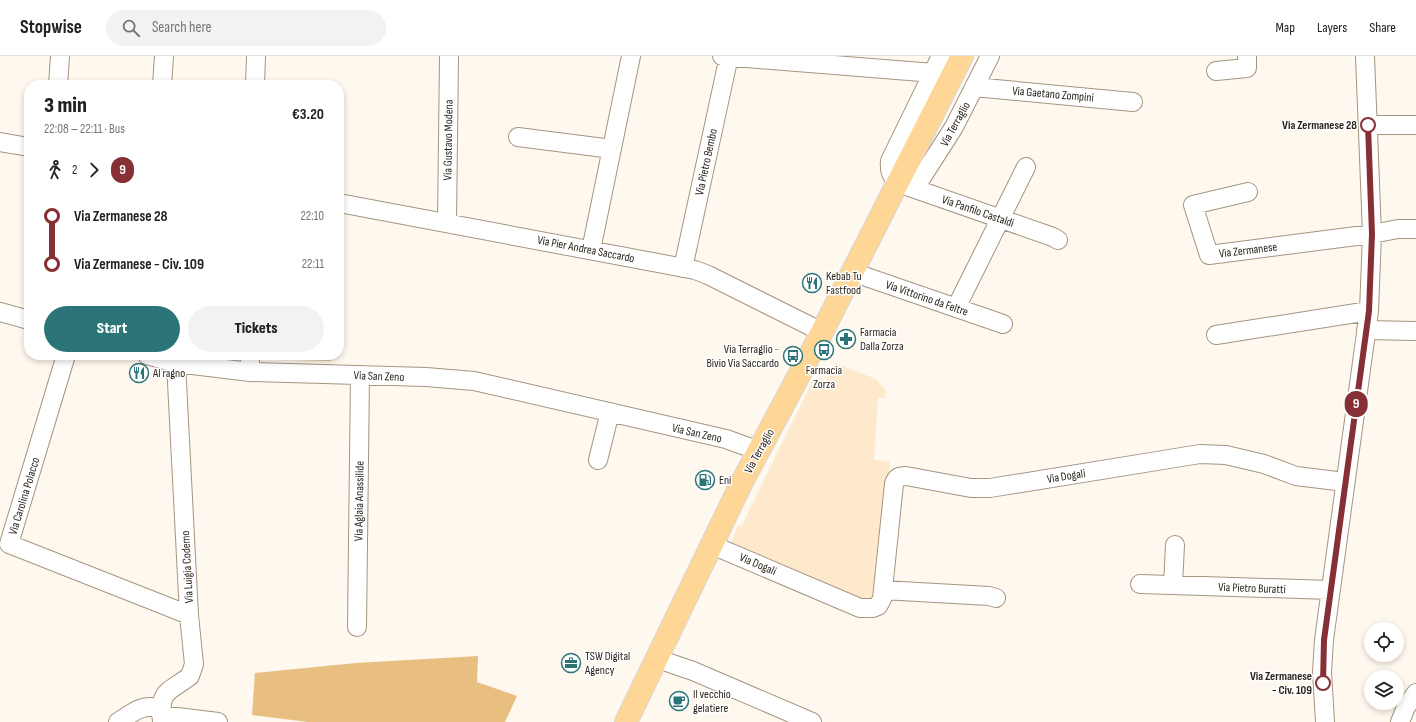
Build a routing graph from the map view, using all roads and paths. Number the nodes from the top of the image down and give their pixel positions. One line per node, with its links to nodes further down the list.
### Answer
1 (60, 56): 14 (street)
2 (164, 56): 15 (street)
3 (256, 56): 16 (street)
4 (449, 56): 30 (street, Via Gustavo Modena)
5 (631, 56): 24 (street)
6 (727, 56): 13 (street); 35 (street, Via Pietro Bembo)
7 (941, 56): 13 (street)
8 (962, 56): 26 (main road, Via Terraglio)
9 (990, 56): 17 (street, Via Terraglio)
10 (1247, 56): 12 (street)
11 (1365, 56): 19 (street)
12 (1216, 71)
13 (934, 73): 26 (street)
14 (58, 80)
15 (162, 80)
16 (255, 80)
17 (974, 87): 18 (street, Via Gaetano Zompini); 26 (street, Via Terraglio)
18 (1133, 102)
19 (1368, 125): 20 (street); 32 (street)
20 (1416, 125)
21 (518, 137): 24 (street)
22 (0, 142): 23 (street)
23 (24, 146)
24 (612, 149): 34 (street)
25 (1026, 167): 29 (street)
26 (906, 180): 29 (street, Via Panfilo Castaldi); 36 (main road, Via Terraglio)
27 (1248, 192): 32 (street, Via Zermanese)
28 (344, 204): 30 (street, Via Pier Andrea Saccardo)
29 (1001, 218): 33 (street, Via Panfilo Castaldi); 37 (street)
30 (447, 223): 34 (street, Via Pier Andrea Saccardo)
31 (1416, 229): 32 (street)
32 (1372, 234): 38 (street)
33 (1058, 240)
34 (591, 250): 35 (street, Via Pier Andrea Saccardo)
35 (683, 268): 44 (street, Via Pier Andrea Saccardo)
36 (852, 272): 37 (street, Via Vittorino da Feltre); 44 (main road, Via Terraglio)
37 (956, 308): 41 (street, Via Vittorino da Feltre)
38 (1369, 311): 42 (street); 45 (street)
39 (0, 312): 40 (street)
40 (24, 319)
41 (1002, 324)
42 (1366, 330): 43 (street); 54 (street)
43 (1416, 331)
44 (822, 332): 52 (main road, Via Terraglio)
45 (1216, 335)
46 (65, 360): 62 (street, Via Carolina Polacco)
47 (165, 360): 48 (street, Via San Zeno)
48 (176, 363): 49 (street, Via San Zeno); 62 (street, Via Luigia Codemo)
49 (250, 363): 50 (street, Via San Zeno)
50 (360, 375): 51 (street, Via San Zeno); 63 (street, Via Aglaia Anassilide)
51 (610, 412): 52 (street, Via San Zeno); 53 (street)
52 (759, 451): 55 (main road, Via Terraglio)
53 (598, 460)
54 (1345, 482): 59 (street, Via Dogali); 60 (street)
55 (712, 545): 59 (street, Via Dogali); 64 (main road, Via Terraglio)
56 (1175, 545): 58 (street)
57 (1140, 584): 58 (street, Via Pietro Buratti)
58 (1173, 585): 60 (street, Via Pietro Buratti)
59 (883, 590): 61 (street)
60 (1331, 590): 71 (street)
61 (996, 598)
62 (189, 615): 66 (street, Via Luigia Codemo)
63 (357, 627)
64 (658, 659): 69 (main road, Via Terraglio); 70 (street)
65 (1416, 693): 72 (street)
66 (161, 715): 67 (street); 68 (street)
67 (118, 722)
68 (218, 722)
69 (626, 722)
70 (812, 722)
71 (1325, 722)
72 (1400, 722)

